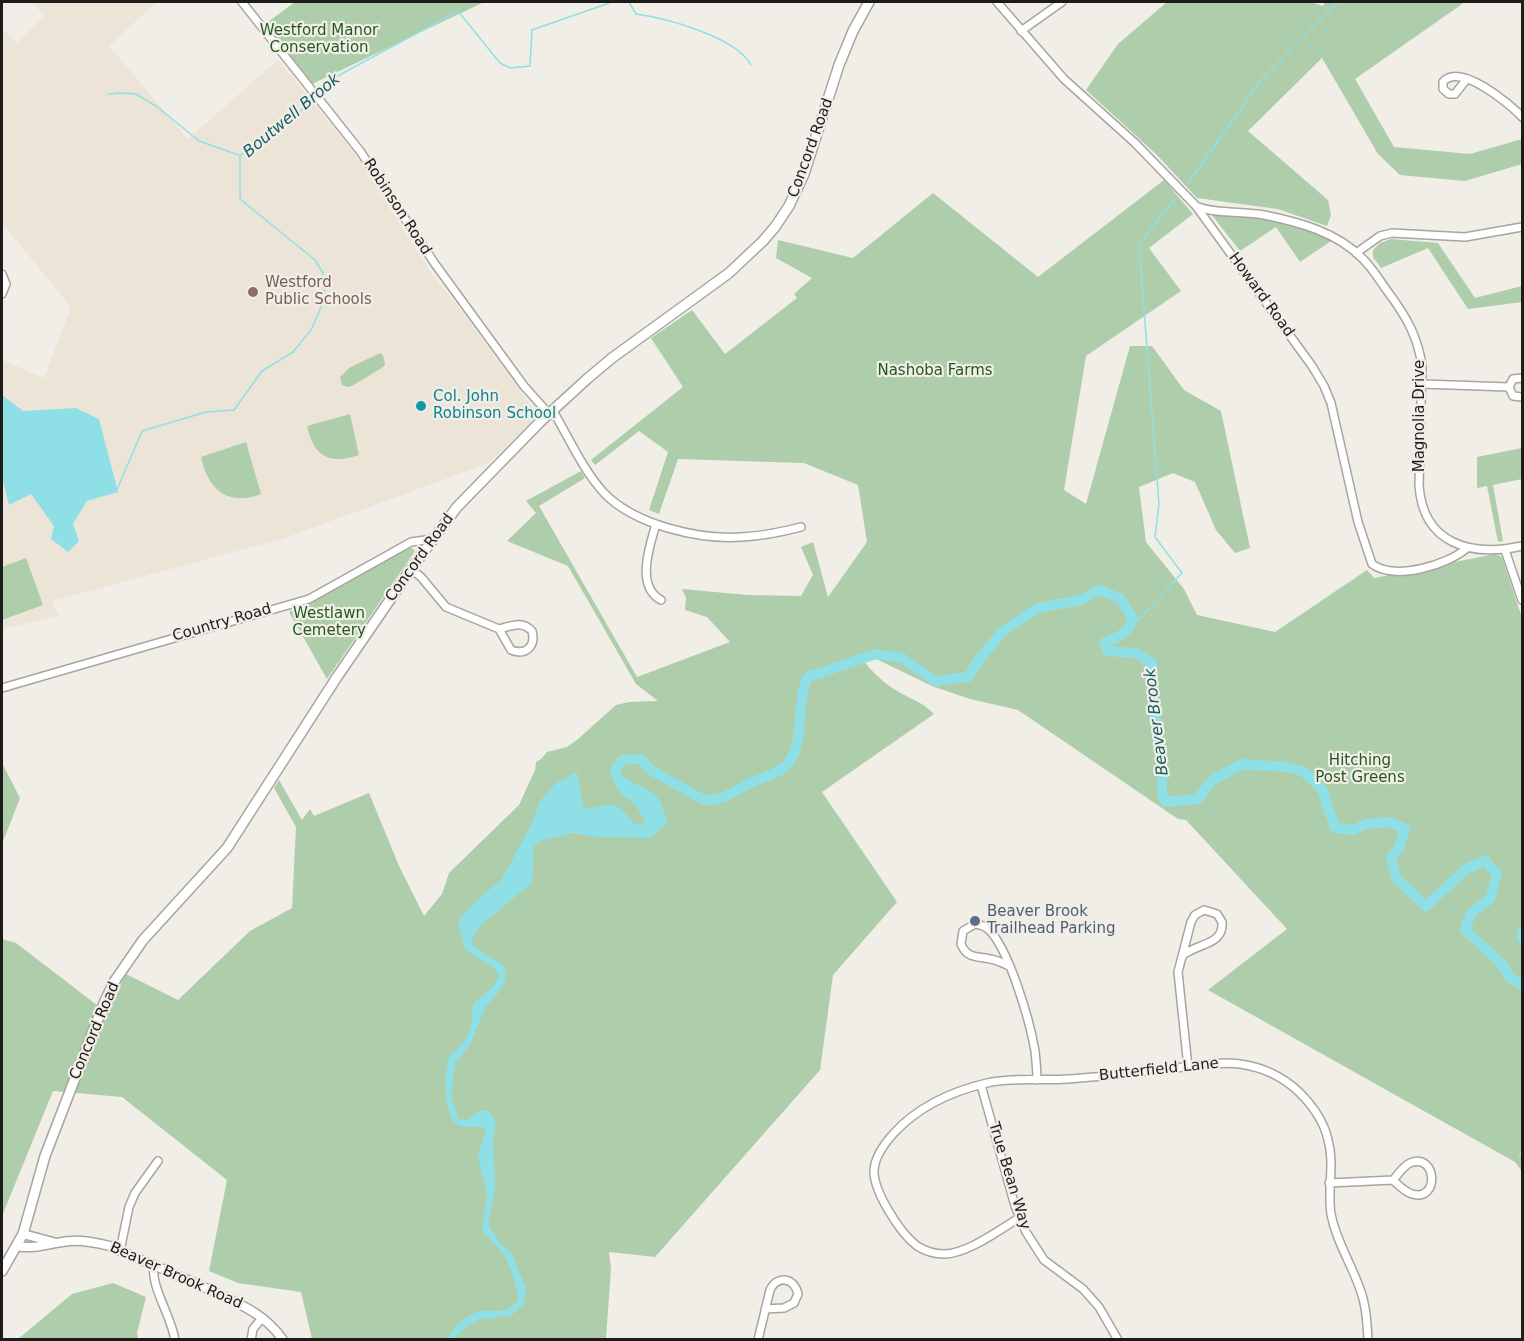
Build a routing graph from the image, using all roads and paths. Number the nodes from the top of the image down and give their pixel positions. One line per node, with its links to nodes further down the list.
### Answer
1 (242, 2): 17 (street, Robinson Road)
2 (869, 2): 17 (main road, Concord Road)
3 (997, 2): 5 (street, Howard Road)
4 (1062, 2): 5 (street)
5 (1022, 31): 8 (street, Howard Road)
6 (1466, 80): 7 (street)
7 (1522, 117)
8 (1196, 206): 10 (street, Magnolia Drive); 22 (street, Howard Road)
9 (1522, 227): 10 (street)
10 (1356, 253): 14 (street, Magnolia Drive)
11 (2, 274): 12 (street)
12 (2, 294)
13 (1522, 378): 15 (street)
14 (1422, 384): 15 (street); 22 (street, Magnolia Drive)
15 (1509, 387): 16 (street)
16 (1522, 397)
17 (551, 412): 18 (street, Robinson Road); 20 (main road, Concord Road)
18 (656, 524): 19 (street, Robinson Road); 25 (street)
19 (801, 527)
20 (433, 539): 24 (main road, Concord Road); 28 (street, Country Road)
21 (1522, 546): 23 (street, Magnolia Drive)
22 (1467, 548): 23 (street, Magnolia Drive)
23 (1505, 550): 26 (street)
24 (411, 569): 27 (street); 38 (main road, Concord Road)
25 (661, 600)
26 (1522, 600)
27 (499, 629): 27 (street)
28 (2, 687)
29 (1182, 956): 29 (street); 31 (street)
30 (1009, 966): 30 (street); 32 (street)
31 (1188, 1067): 32 (street, Butterfield Lane); 36 (street, Butterfield Lane)
32 (1037, 1080): 33 (street, Butterfield Lane)
33 (981, 1085): 37 (street, True Bean Way); 37 (street)
34 (158, 1161): 41 (street)
35 (1393, 1180): 35 (street); 36 (street)
36 (1329, 1184): 51 (street, Butterfield Lane)
37 (1019, 1218): 50 (street, True Bean Way)
38 (23, 1234): 39 (street, Beaver Brook Road); 40 (main road, Concord Road)
39 (56, 1243): 40 (street, Beaver Brook Road); 41 (street, Beaver Brook Road)
40 (17, 1246): 43 (main road, Concord Road)
41 (120, 1251): 42 (street, Beaver Brook Road)
42 (154, 1264): 45 (street, Beaver Brook Road); 46 (street)
43 (2, 1271)
44 (765, 1309): 44 (street); 49 (street)
45 (262, 1318): 47 (street); 48 (street, Beaver Brook Road)
46 (175, 1340)
47 (251, 1340)
48 (283, 1340)
49 (758, 1340)
50 (1118, 1340)
51 (1368, 1340)

